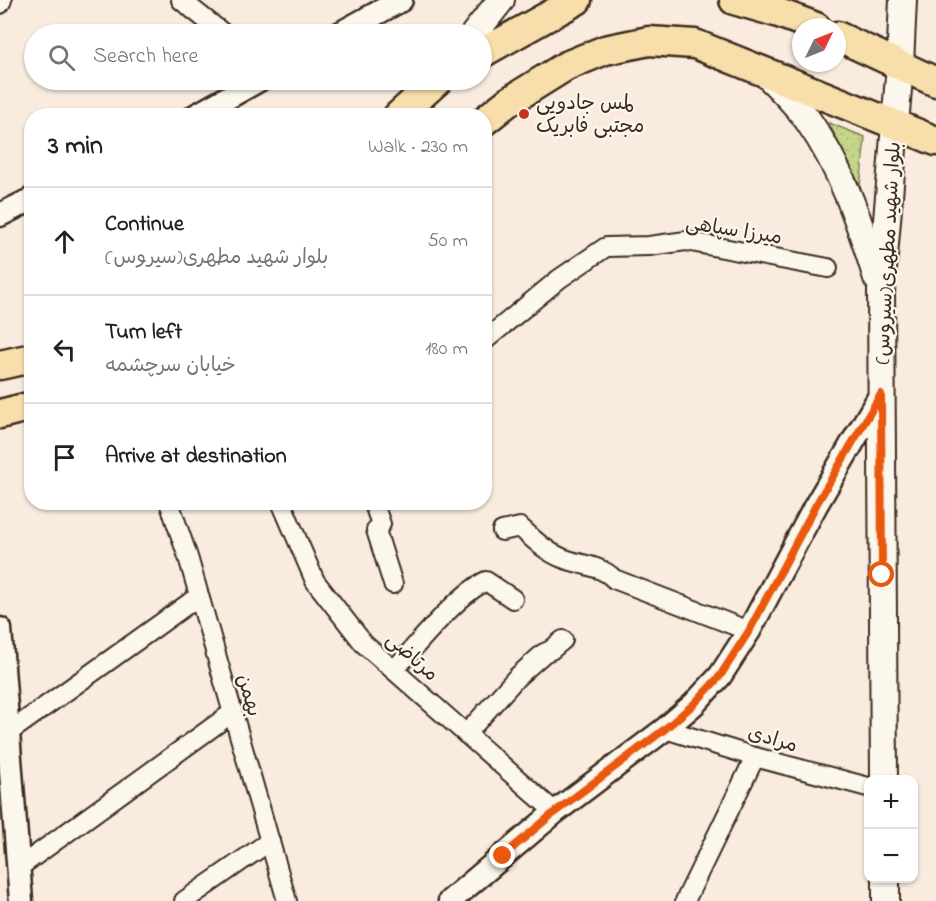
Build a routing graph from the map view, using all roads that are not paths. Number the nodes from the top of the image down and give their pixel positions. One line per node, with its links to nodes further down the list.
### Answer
1 (181, 0): 8 (street)
2 (401, 0): 9 (street)
3 (501, 0): 10 (main road)
4 (577, 0): 12 (main road)
5 (734, 0): 7 (main road)
6 (903, 0): 13 (main road, بلوار شهید مطهری(سیروس))
7 (792, 18)
8 (211, 24)
9 (357, 24)
10 (482, 24)
11 (846, 40): 13 (main road)
12 (492, 47)
13 (900, 65): 15 (main road); 21 (main road, بلوار شهید مطهری(سیروس))
14 (763, 72): 20 (main road); 21 (main road); 26 (main road)
15 (936, 82)
16 (241, 90): 18 (street)
17 (427, 90): 19 (main road)
18 (209, 108)
19 (407, 108)
20 (492, 115)
21 (894, 123): 22 (main road); 26 (main road, بلوار شهید مطهری(سیروس))
22 (936, 141)
23 (24, 203): 24 (street)
24 (0, 215)
25 (828, 268): 27 (street, میرزا سپاهی)
26 (881, 292): 30 (main road, بلوار شهید مطهری(سیروس))
27 (492, 334)
28 (24, 360): 29 (main road)
29 (0, 365)
30 (881, 394): 41 (street); 50 (main road, بلوار شهید مطهری(سیروس))
31 (24, 408): 32 (main road)
32 (0, 414)
33 (172, 510): 38 (street, بهمن)
34 (284, 510): 43 (street, مرتاضی)
35 (376, 510): 37 (street)
36 (502, 531): 41 (street)
37 (393, 584)
38 (199, 596): 44 (street, بهمن); 46 (street)
39 (513, 599): 43 (street)
40 (0, 629): 46 (street)
41 (749, 631): 45 (street)
42 (563, 640): 47 (street)
43 (394, 670): 47 (street, مرتاضی)
44 (232, 713): 53 (street, بهمن); 54 (street)
45 (665, 729): 49 (street, مرادی); 52 (street)
46 (8, 733): 48 (street)
47 (466, 734): 52 (street, مرتاضی)
48 (5, 755): 54 (street)
49 (755, 757): 51 (street, مرادی); 60 (street)
50 (884, 775)
51 (864, 786)
52 (555, 812): 59 (street)
53 (270, 841): 57 (street); 58 (street, بهمن)
54 (18, 868): 56 (street)
55 (886, 883): 61 (main road)
56 (21, 901)
57 (184, 901)
58 (287, 901)
59 (450, 901)
60 (685, 901)
61 (886, 901)

